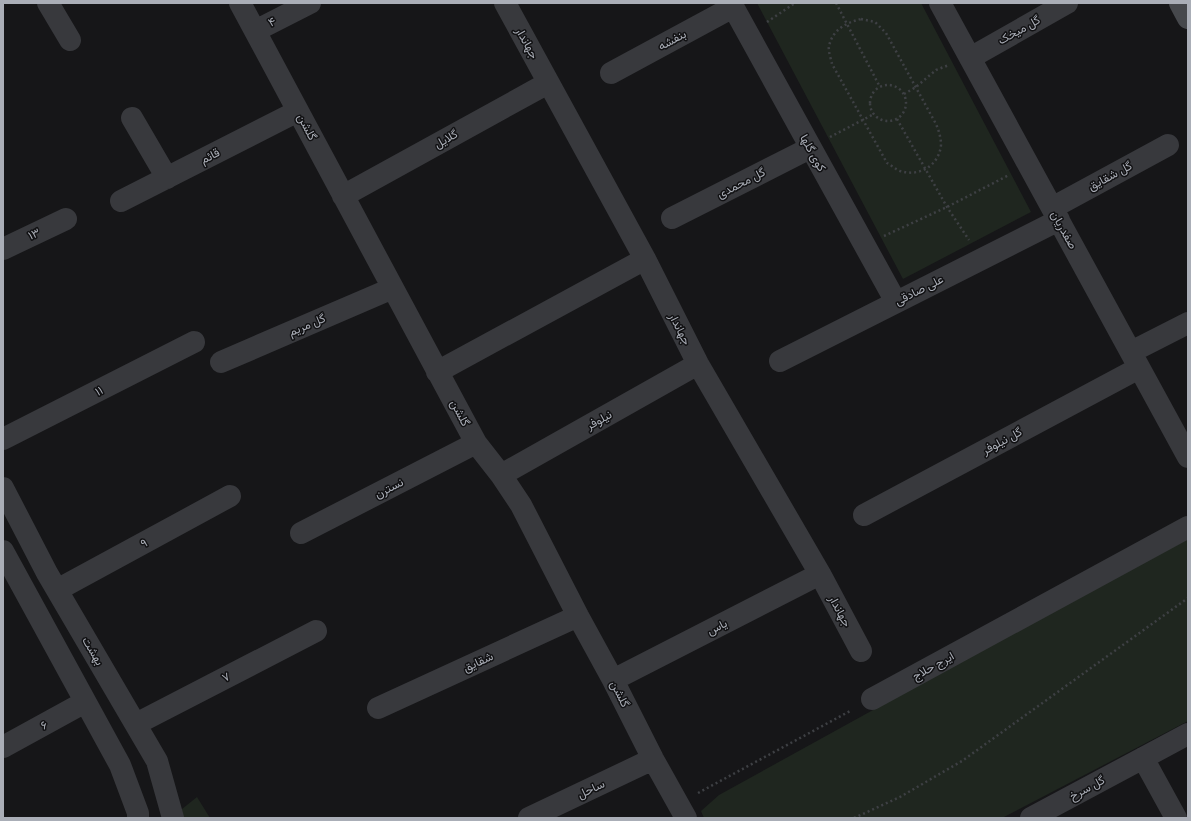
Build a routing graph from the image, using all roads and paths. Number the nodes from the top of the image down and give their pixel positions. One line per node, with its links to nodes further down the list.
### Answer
1 (48, 3): 15 (street)
2 (240, 3): 13 (street, گلشن)
3 (310, 3): 13 (street, ۴)
4 (505, 3): 18 (street, جهاندار)
5 (796, 3): 14 (path)
6 (836, 3): 12 (path)
7 (940, 3): 16 (street, صفدریان)
8 (1067, 3): 16 (street, گل میخک)
9 (1180, 3): 11 (main road)
10 (732, 5): 14 (street, کوی گلها); 17 (street, بنفشه)
11 (1188, 18)
12 (846, 23): 19 (path); 20 (path); 26 (path)
13 (255, 31): 22 (street, گلشن)
14 (748, 35): 28 (street, کوی گلها)
15 (70, 40)
16 (970, 58): 20 (path); 29 (street, صفدریان)
17 (611, 73)
18 (548, 83): 32 (street, گلایل); 40 (street, جهاندار)
19 (880, 87): 21 (path); 23 (path)
20 (916, 87): 21 (path); 30 (path)
21 (904, 94): 25 (path)
22 (298, 111): 31 (street, قائم); 32 (street, گلشن)
23 (874, 114): 25 (path); 26 (path)
24 (132, 118): 31 (street)
25 (897, 119): 30 (path)
26 (863, 120): 28 (path); 30 (path)
27 (1168, 145): 35 (street, گل شقایق)
28 (810, 148): 36 (street, گل محمدی); 38 (street, کوی گلها)
29 (1029, 165): 34 (path); 35 (street, صفدریان)
30 (926, 170): 34 (path)
31 (167, 178): 33 (street, قائم)
32 (343, 196): 42 (street, گلشن)
33 (121, 201)
34 (947, 207): 38 (path); 41 (path)
35 (1055, 214): 41 (street, علی صادقی); 46 (street, صفدریان)
36 (672, 218)
37 (66, 220): 39 (street, ۱۳)
38 (864, 245): 43 (street, کوی گلها)
39 (3, 249)
40 (645, 259): 49 (street, جهاندار); 50 (street)
41 (982, 259): 43 (street, علی صادقی)
42 (393, 288): 48 (street, گل مریم); 50 (street, گلشن)
43 (896, 302): 47 (street, علی صادقی)
44 (1188, 323): 46 (street, گل نیلوفر)
45 (194, 342): 51 (street, ۱۱)
46 (1135, 360): 53 (street, صفدریان); 57 (street, گل نیلوفر)
47 (780, 361)
48 (221, 362)
49 (698, 364): 54 (street, نیلوفر); 61 (street, جهاندار)
50 (437, 372): 52 (street, گلشن)
51 (3, 439)
52 (476, 443): 54 (street, گلشن); 59 (street, نسترن)
53 (1188, 457)
54 (501, 475): 64 (street, گلشن)
55 (3, 488): 62 (street, بهشت)
56 (230, 496): 62 (street, ۹)
57 (864, 515)
58 (1188, 527): 68 (street, ایرج حلاج)
59 (302, 533)
60 (3, 553): 69 (street)
61 (820, 574): 66 (street, جهاندار); 67 (street, یاس)
62 (57, 590): 71 (street, بهشت)
63 (1188, 598): 80 (path)
64 (578, 616): 67 (street, گلشن); 70 (street, شقایق)
65 (316, 630): 71 (street, ۷)
66 (861, 651)
67 (613, 680): 75 (street, گلشن)
68 (872, 699): 76 (path)
69 (85, 702): 73 (street, ۶); 77 (street)
70 (378, 708)
71 (136, 724): 78 (street, بهشت)
72 (1188, 734): 74 (street, گل سرخ)
73 (3, 747)
74 (1143, 758): 81 (street, گل سرخ); 82 (street)
75 (653, 759): 76 (street, گلشن); 79 (street, ساحل)
76 (682, 811)
77 (138, 818)
78 (173, 818)
79 (529, 818)
80 (854, 818)
81 (1031, 818)
82 (1176, 818)

